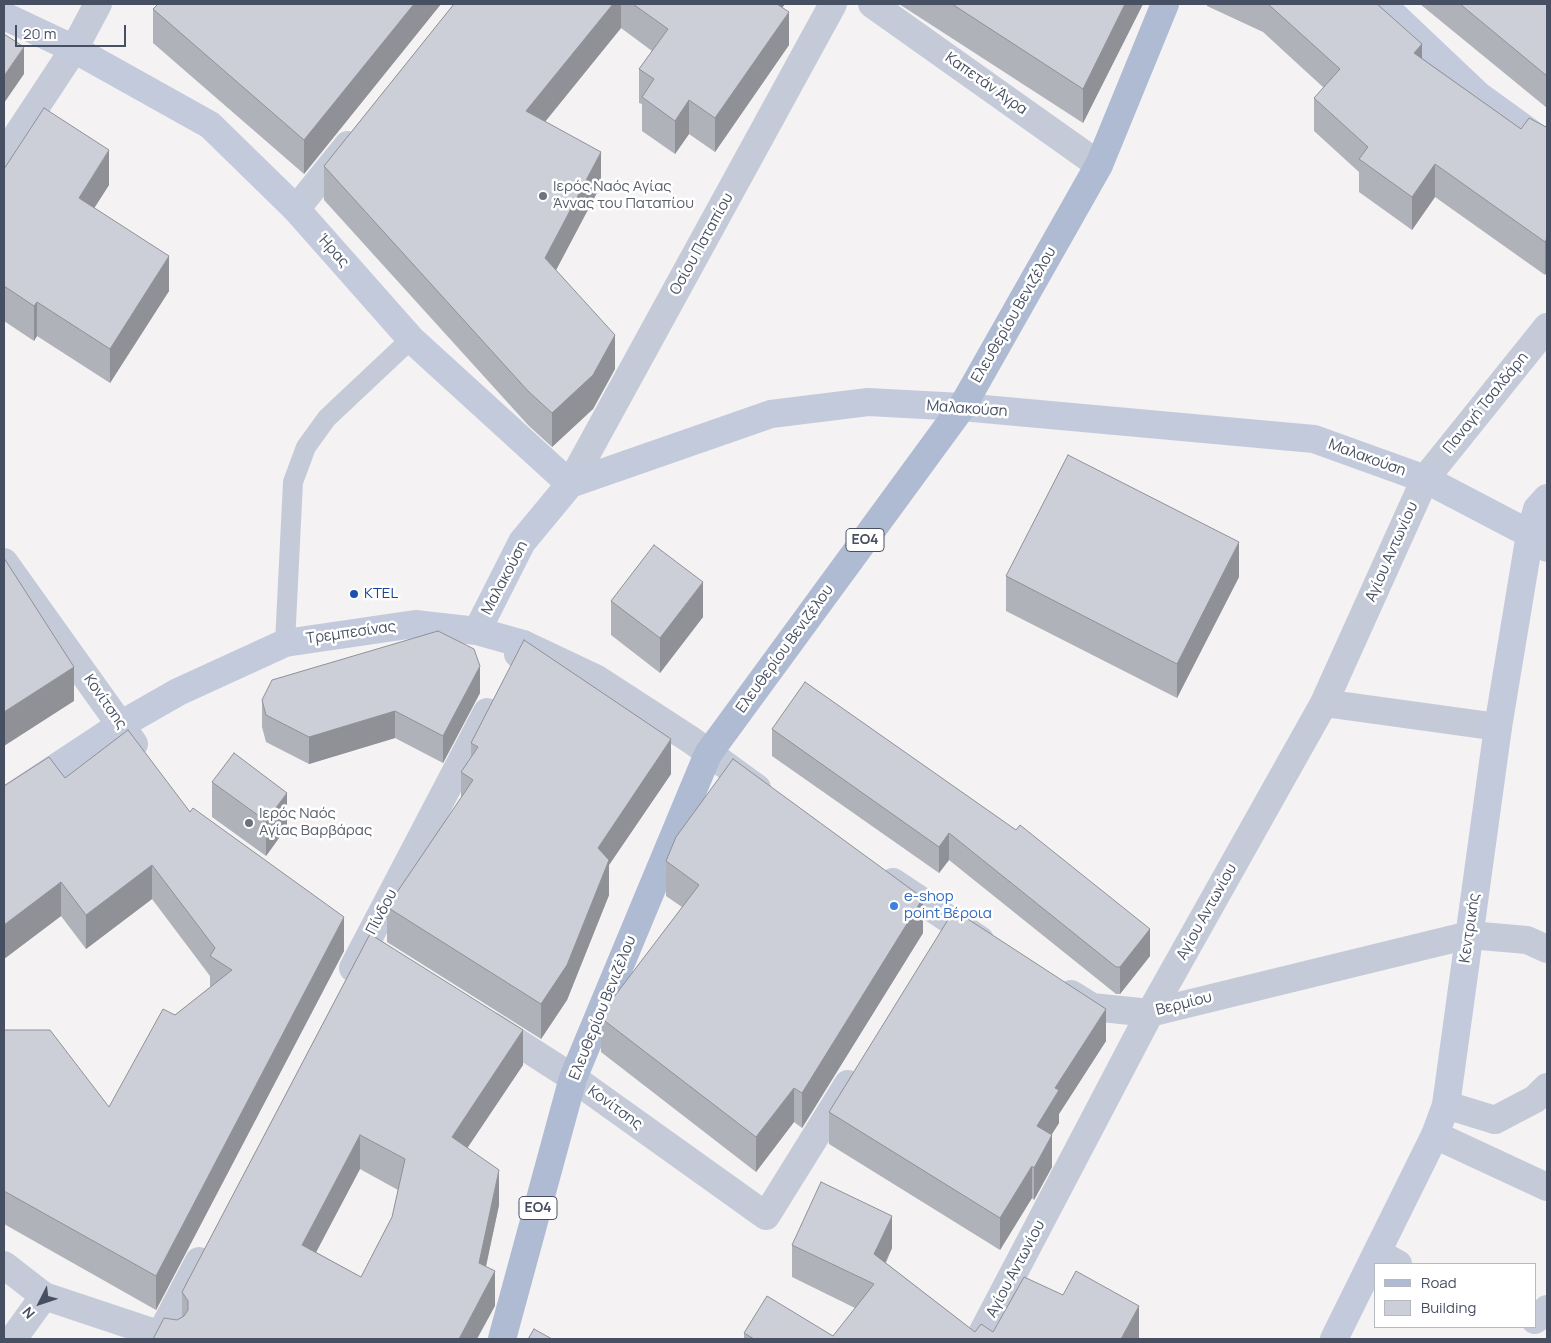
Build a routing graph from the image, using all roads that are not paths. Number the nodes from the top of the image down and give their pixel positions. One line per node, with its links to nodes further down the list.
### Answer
1 (98, 4): 7 (street)
2 (833, 4): 17 (street, Οσίου Παταπίου)
3 (872, 4): 11 (street, Καπετάν Άγρα)
4 (1164, 4): 11 (main road, Ελευθερίου Βενιζέλου / ΕΟ4)
5 (1382, 4): 9 (street)
6 (4, 16): 7 (street, Ήρας)
7 (74, 49): 10 (street); 12 (street, Ήρας)
8 (364, 126): 12 (street)
9 (1547, 145)
10 (4, 155)
11 (1099, 165): 15 (main road, Ελευθερίου Βενιζέλου / ΕΟ4)
12 (296, 210): 14 (street, Ήρας)
13 (1547, 327): 16 (street, Παναγή Τσαλδάρη)
14 (411, 339): 17 (street, Ήρας); 22 (lane)
15 (962, 407): 16 (street, Μαλακούση); 17 (street, Μαλακούση); 27 (main road, Ελευθερίου Βενιζέλου / ΕΟ4)
16 (1425, 479): 19 (street, Μαλακούση); 24 (street, Αγίου Αντωνίου)
17 (570, 484): 21 (street, Μαλακούση)
18 (1547, 498): 19 (street, Κεντρικής)
19 (1539, 541): 26 (street, Κεντρικής)
20 (4, 562): 25 (street, Κονίτσης)
21 (477, 631): 22 (street, Τρεμπεσίνας); 23 (street, Τρεμπεσίνας)
22 (285, 643): 25 (street, Τρεμπεσίνας)
23 (523, 644): 27 (street, Τρεμπεσίνας); 34 (street, Πίνδου)
24 (1324, 703): 26 (street); 40 (street, Αγίου Αντωνίου)
25 (122, 724): 28 (street, Κονίτσης); 29 (street, Τρεμπεσίνας)
26 (1498, 727): 33 (street, Κεντρικής)
27 (708, 754): 30 (street); 43 (main road, Ελευθερίου Βενιζέλου / ΕΟ4)
28 (145, 762)
29 (4, 802)
30 (781, 804)
31 (869, 866): 36 (street)
32 (340, 929): 34 (street)
33 (1469, 935): 35 (street, Βερμίου); 40 (street, Βερμίου); 45 (street, Κεντρικής)
34 (364, 946): 37 (street); 39 (street, Πίνδου)
35 (1547, 949)
36 (1000, 952)
37 (389, 962)
38 (1050, 982): 40 (street, Βερμίου)
39 (342, 989)
40 (1150, 1013): 58 (street, Αγίου Αντωνίου)
41 (473, 1014): 43 (street, Κονίτσης)
42 (860, 1065): 43 (street, Κονίτσης)
43 (573, 1078): 57 (main road, Ελευθερίου Βενιζέλου / ΕΟ4)
44 (1547, 1087): 45 (street)
45 (1446, 1105): 46 (street, Κεντρικής)
46 (1435, 1135): 47 (street); 49 (street, Κεντρικής)
47 (1547, 1187)
48 (210, 1241): 55 (street)
49 (1388, 1259)
50 (4, 1265): 52 (street)
51 (1374, 1280): 59 (street, Κεντρικής)
52 (44, 1296): 55 (street); 56 (street)
53 (1547, 1309): 54 (street)
54 (1536, 1319)
55 (164, 1338)
56 (12, 1339)
57 (502, 1339)
58 (979, 1339)
59 (1334, 1339)

